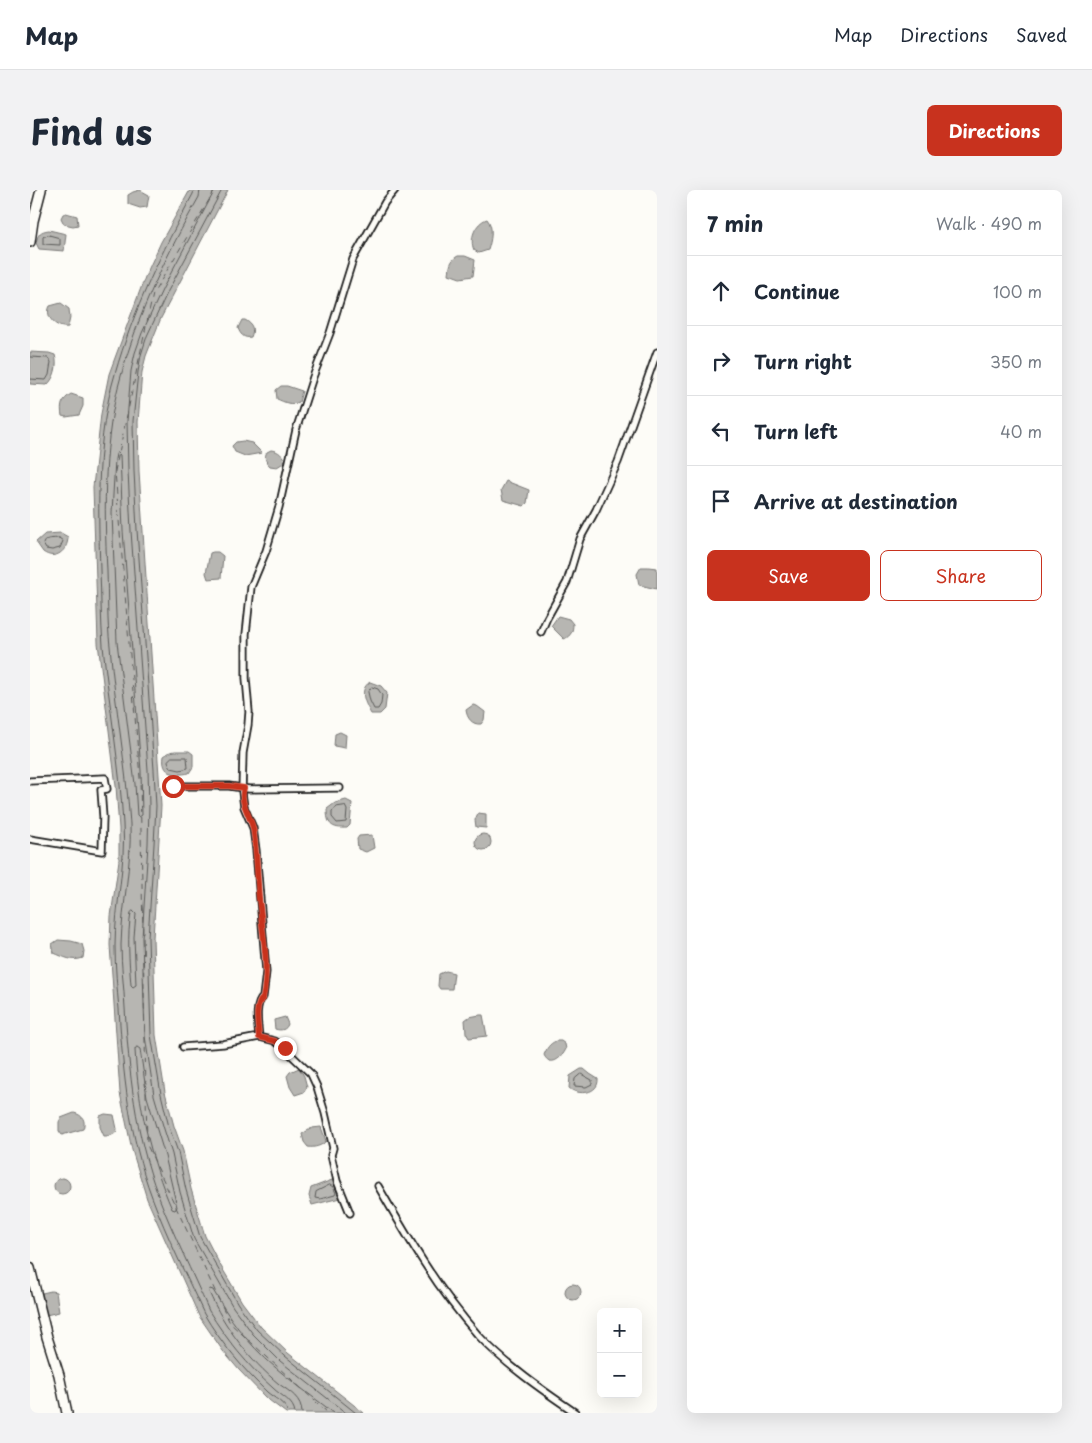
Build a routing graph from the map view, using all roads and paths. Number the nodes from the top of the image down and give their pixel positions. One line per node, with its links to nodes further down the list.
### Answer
1 (41, 190): 3 (highway)
2 (395, 190): 8 (street)
3 (30, 242)
4 (657, 352): 5 (street)
5 (541, 632)
6 (30, 781): 10 (street)
7 (173, 786): 8 (street)
8 (244, 788): 9 (street); 11 (street)
9 (340, 788)
10 (30, 839)
11 (259, 1037): 12 (street); 14 (street)
12 (183, 1047)
13 (378, 1186): 17 (street)
14 (350, 1213)
15 (30, 1268): 16 (highway)
16 (67, 1413)
17 (576, 1413)

